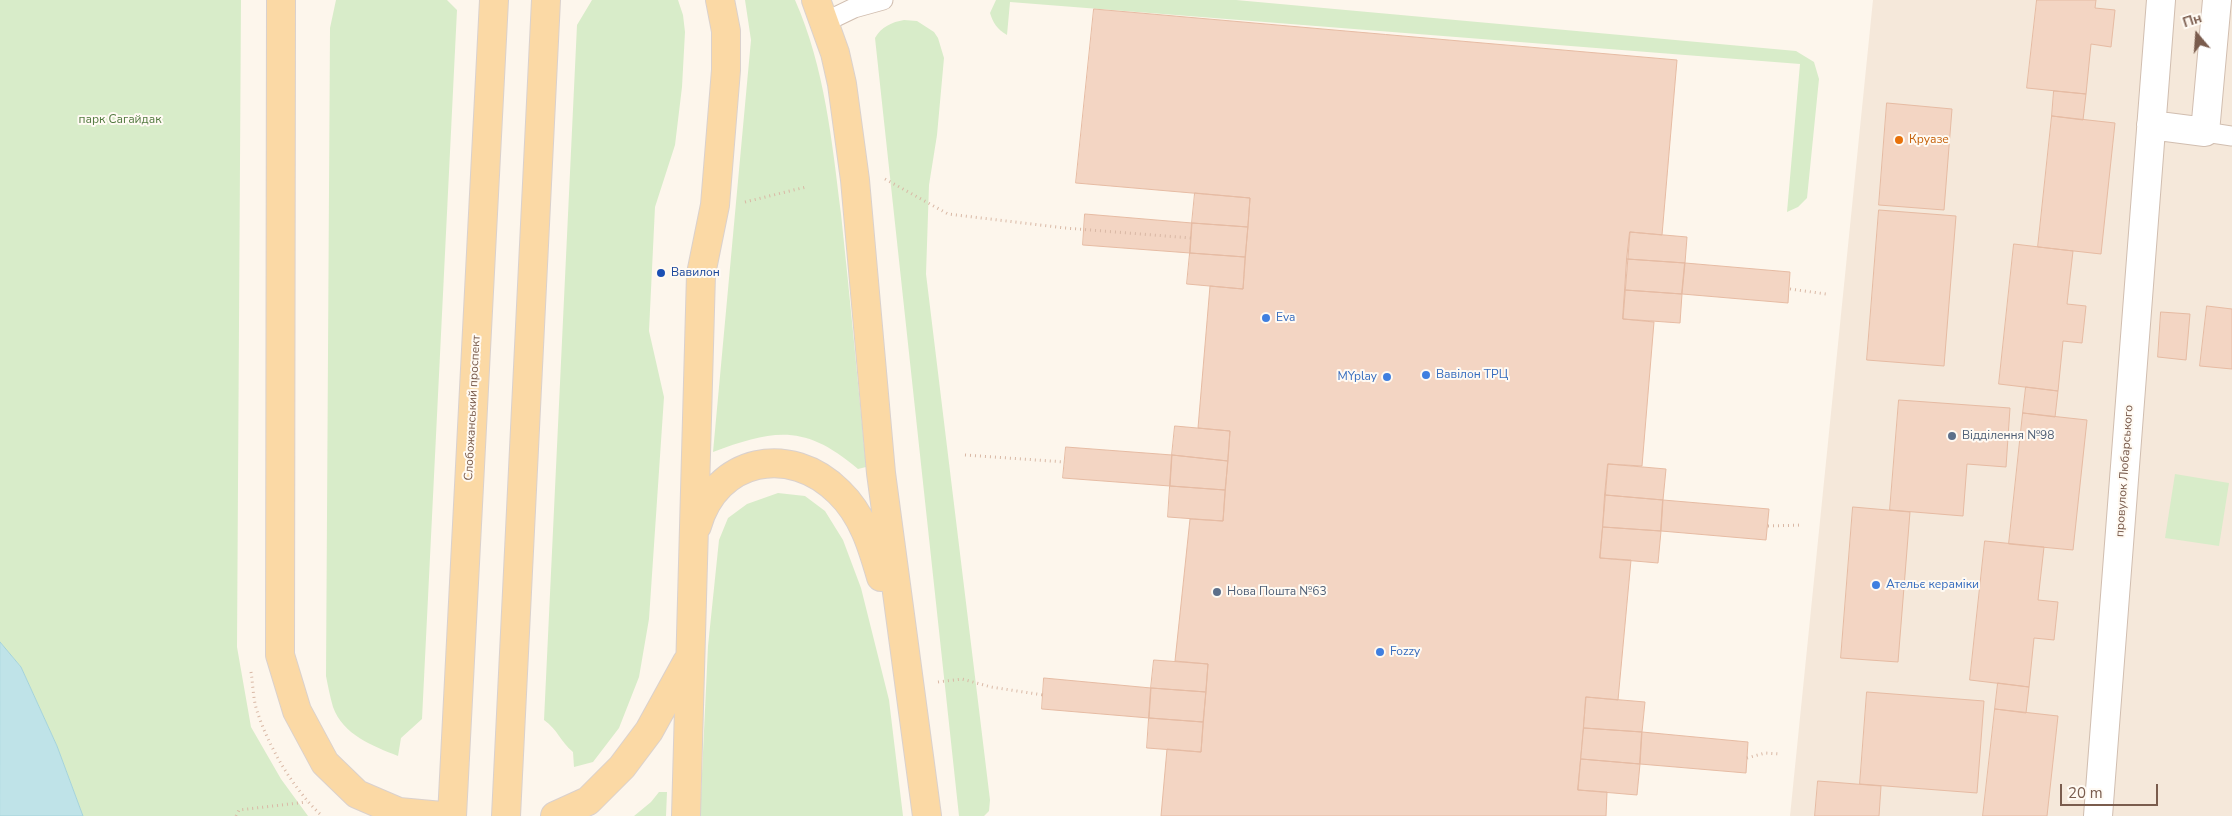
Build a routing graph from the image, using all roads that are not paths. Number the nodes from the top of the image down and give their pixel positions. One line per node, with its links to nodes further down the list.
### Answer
1 (281, 0): 17 (main road)
2 (494, 0): 18 (main road, Слобожанський проспект)
3 (546, 0): 10 (main road)
4 (558, 0): 10 (main road)
5 (720, 0): 14 (main road)
6 (883, 0): 9 (lane)
7 (2161, 0): 11 (street, провулок Любарського)
8 (2217, 0): 12 (street)
9 (821, 11): 15 (main road)
10 (544, 45): 19 (main road)
11 (2151, 125): 12 (street); 23 (street, провулок Любарського)
12 (2205, 132): 13 (lane)
13 (2232, 136)
14 (694, 539): 15 (main road); 16 (main road)
15 (902, 648): 22 (main road)
16 (690, 656): 20 (main road); 21 (main road)
17 (442, 816)
18 (452, 816)
19 (506, 816)
20 (555, 816)
21 (686, 816)
22 (927, 816)
23 (2098, 816)

